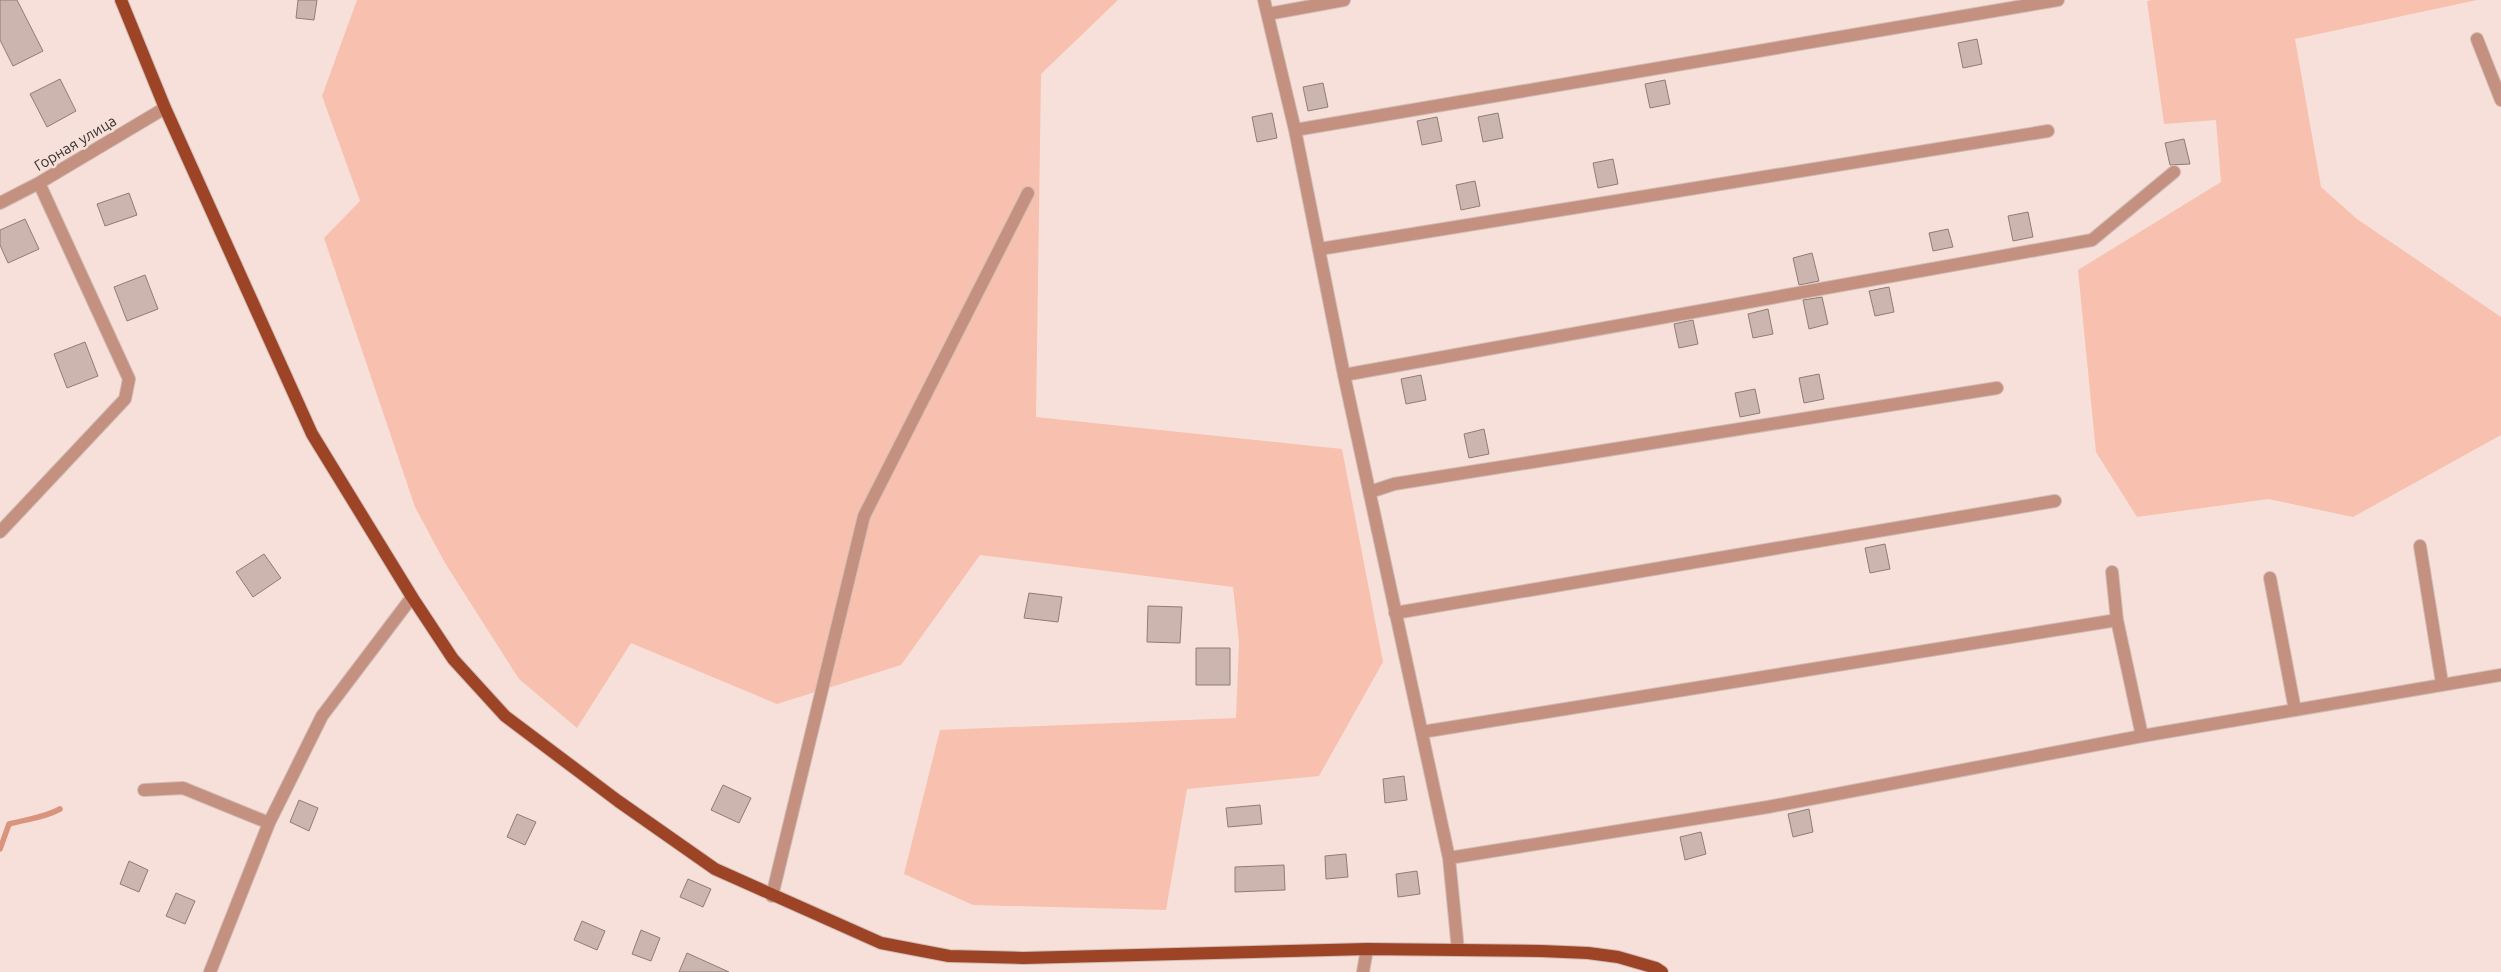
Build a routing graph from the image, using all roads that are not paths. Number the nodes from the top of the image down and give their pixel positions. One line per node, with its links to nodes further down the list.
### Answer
1 (121, 0): 9 (main road)
2 (1264, 0): 6 (street)
3 (1344, 0): 6 (street)
4 (2058, 0): 5 (street)
5 (1995, 6): 10 (street)
6 (1268, 14): 10 (street)
7 (2477, 39): 8 (street)
8 (2501, 100)
9 (165, 108): 13 (street, Горная улица); 25 (main road)
10 (1295, 130): 16 (street)
11 (2048, 131): 16 (street)
12 (2174, 172): 17 (street)
13 (40, 183): 15 (street, Горная улица); 21 (street)
14 (1028, 193): 36 (street)
15 (0, 203)
16 (1320, 249): 17 (street)
17 (1344, 375): 19 (street)
18 (1997, 388): 19 (street)
19 (1370, 492): 26 (street)
20 (2055, 501): 26 (street)
21 (0, 532)
22 (2420, 546): 29 (street)
23 (2112, 572): 27 (street)
24 (2270, 578): 30 (street)
25 (412, 597): 34 (street); 36 (main road)
26 (1395, 613): 31 (street)
27 (2117, 620): 31 (street); 32 (street)
28 (2501, 675): 29 (street)
29 (2442, 684): 30 (street)
30 (2295, 710): 32 (street)
31 (1422, 732): 35 (street)
32 (2142, 736): 35 (street)
33 (144, 790): 34 (street)
34 (269, 823): 39 (street)
35 (1449, 858): 38 (street)
36 (772, 896): 37 (main road)
37 (1367, 950): 38 (main road); 40 (street)
38 (1458, 950): 41 (main road)
39 (210, 972)
40 (1363, 972)
41 (1662, 972)

